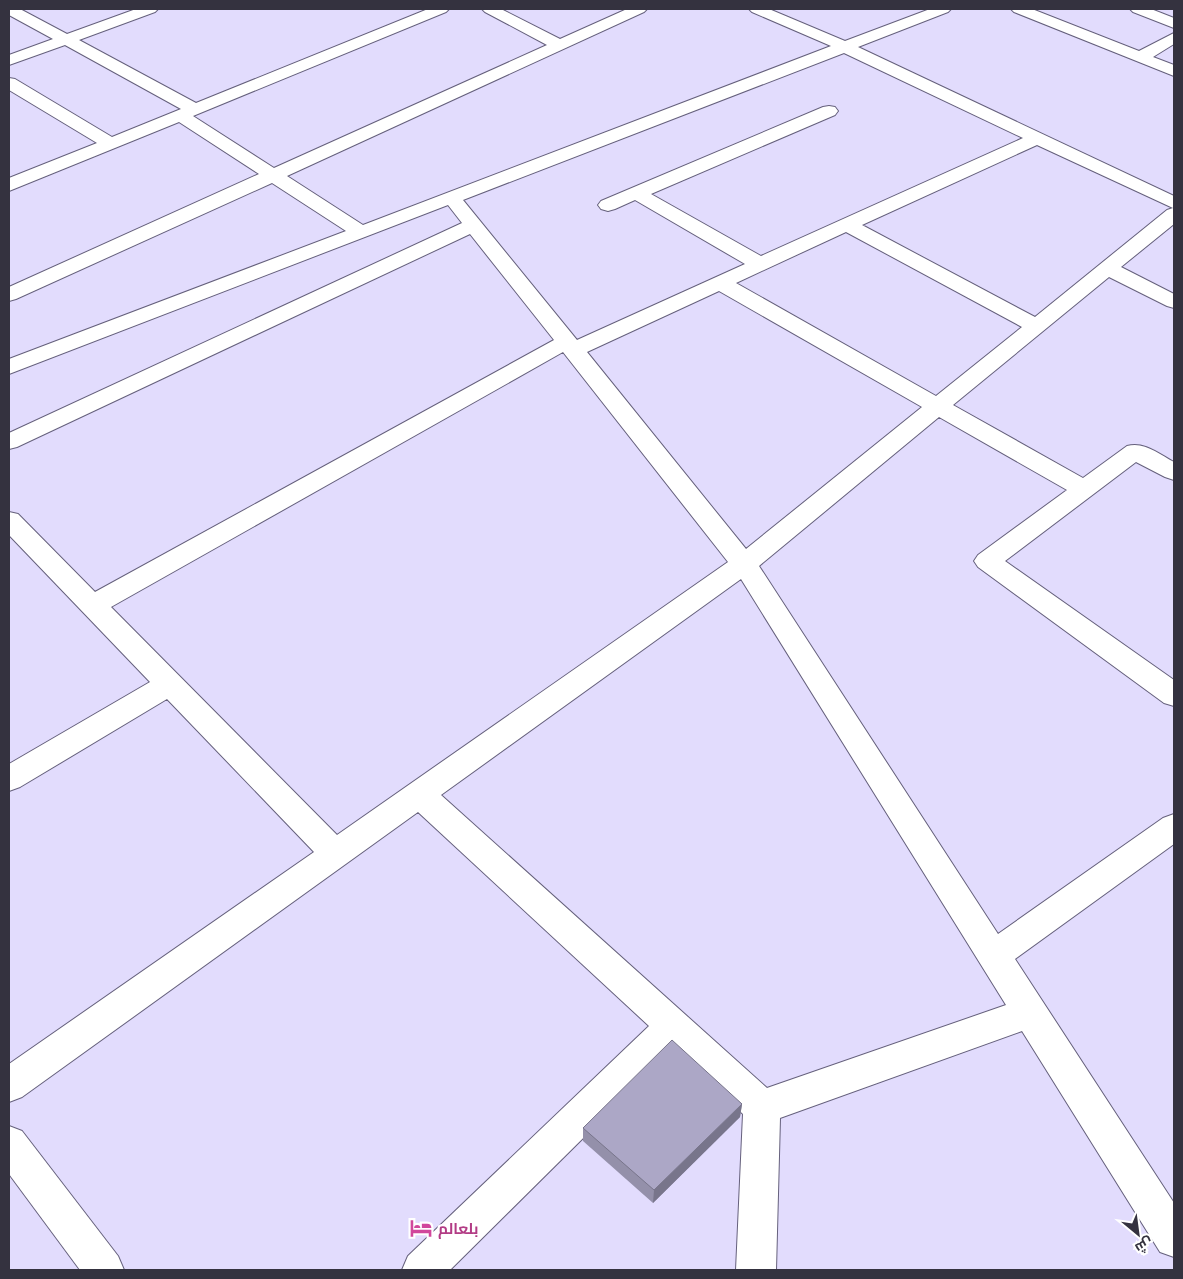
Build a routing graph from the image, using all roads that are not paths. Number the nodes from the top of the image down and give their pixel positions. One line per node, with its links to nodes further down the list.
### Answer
1 (9, 9): 12 (street)
2 (150, 9): 12 (street)
3 (441, 9): 20 (street)
4 (490, 9): 13 (street)
5 (639, 9): 13 (street)
6 (758, 9): 14 (street)
7 (943, 9): 14 (street)
8 (1019, 9): 15 (street)
9 (1138, 9): 10 (street)
10 (1174, 23)
11 (1174, 38): 15 (street)
12 (66, 40): 16 (street); 20 (street)
13 (559, 45): 23 (street)
14 (843, 46): 21 (street); 26 (street)
15 (1140, 57): 17 (street)
16 (9, 60)
17 (1174, 71)
18 (9, 83): 22 (street)
19 (830, 110): 25 (street)
20 (188, 112): 22 (street); 23 (street)
21 (1037, 138): 27 (street); 31 (street)
22 (111, 144): 24 (street)
23 (273, 175): 32 (street); 36 (street)
24 (9, 185)
25 (636, 193): 28 (street); 33 (street)
26 (451, 197): 30 (street); 32 (street)
27 (1174, 203)
28 (608, 206)
29 (1174, 214): 34 (street)
30 (473, 225): 39 (street); 42 (street)
31 (847, 225): 33 (street); 38 (street)
32 (361, 232): 40 (street)
33 (760, 264): 35 (street)
34 (1107, 268): 37 (street); 38 (street)
35 (720, 283): 39 (street); 41 (street)
36 (9, 296)
37 (1174, 302)
38 (1036, 326): 41 (street)
39 (569, 346): 47 (street); 48 (street)
40 (9, 367)
41 (937, 406): 44 (street); 47 (street)
42 (9, 442)
43 (1174, 472): 44 (street)
44 (1084, 489): 50 (street)
45 (9, 520): 46 (street)
46 (18, 545): 48 (street)
47 (744, 564): 52 (street); 55 (street)
48 (93, 605): 49 (street)
49 (169, 684): 51 (street); 54 (street)
50 (1174, 695)
51 (9, 779)
52 (419, 794): 54 (street); 57 (street)
53 (1174, 827): 55 (street)
54 (335, 853): 58 (street)
55 (994, 956): 56 (street)
56 (1030, 1012): 59 (street); 61 (street)
57 (673, 1026): 59 (street); 63 (street)
58 (9, 1085)
59 (762, 1107): 64 (street)
60 (9, 1144): 62 (street)
61 (1174, 1238)
62 (104, 1270)
63 (422, 1270)
64 (756, 1270)

